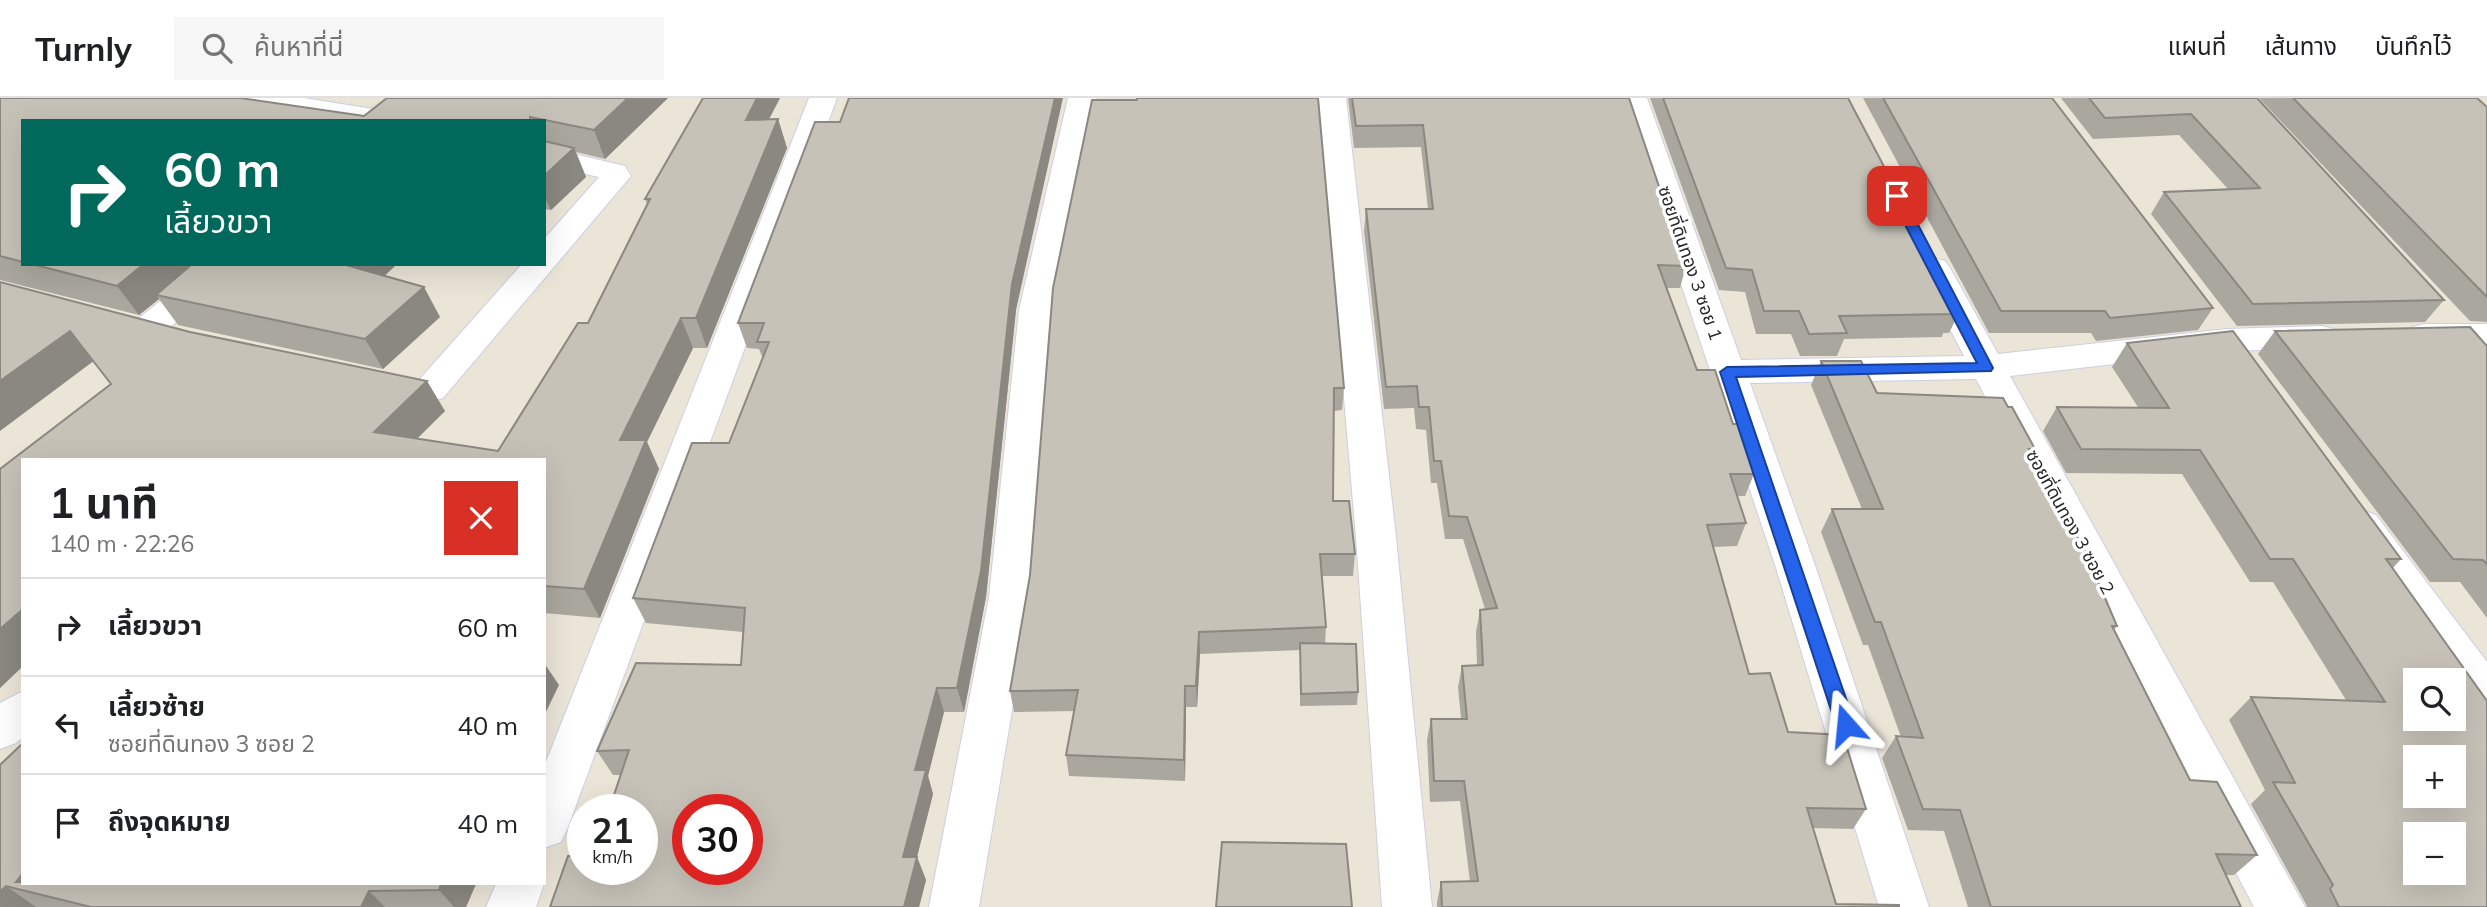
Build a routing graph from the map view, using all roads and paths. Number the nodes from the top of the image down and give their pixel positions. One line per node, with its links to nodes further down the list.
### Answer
1 (253, 98): 6 (street)
2 (823, 98): 28 (street)
3 (1082, 98): 31 (street)
4 (1332, 98): 32 (street)
5 (1633, 98): 21 (street, ซอยที่ดินทอง 3 ซอย 1)
6 (380, 119)
7 (546, 156): 9 (street)
8 (1916, 233): 20 (street, ซอยที่ดินทอง 3 ซอย 2)
9 (546, 257)
10 (223, 266): 18 (street)
11 (538, 266): 23 (street)
12 (2431, 303): 14 (street)
13 (2202, 307): 17 (street)
14 (2473, 334): 15 (street); 19 (street)
15 (2391, 336)
16 (2350, 337): 17 (street)
17 (2227, 340): 20 (street); 22 (street)
18 (186, 341)
19 (2487, 365)
20 (1986, 368): 21 (street); 34 (street, ซอยที่ดินทอง 3 ซอย 2)
21 (1727, 372): 33 (street, ซอยที่ดินทอง 3 ซอย 1)
22 (2251, 373)
23 (342, 376)
24 (2341, 495): 25 (street)
25 (2487, 695)
26 (21, 711): 27 (street)
27 (0, 730)
28 (546, 822)
29 (520, 885): 30 (street)
30 (510, 907)
31 (954, 907)
32 (1407, 907)
33 (1904, 907)
34 (2280, 907)

